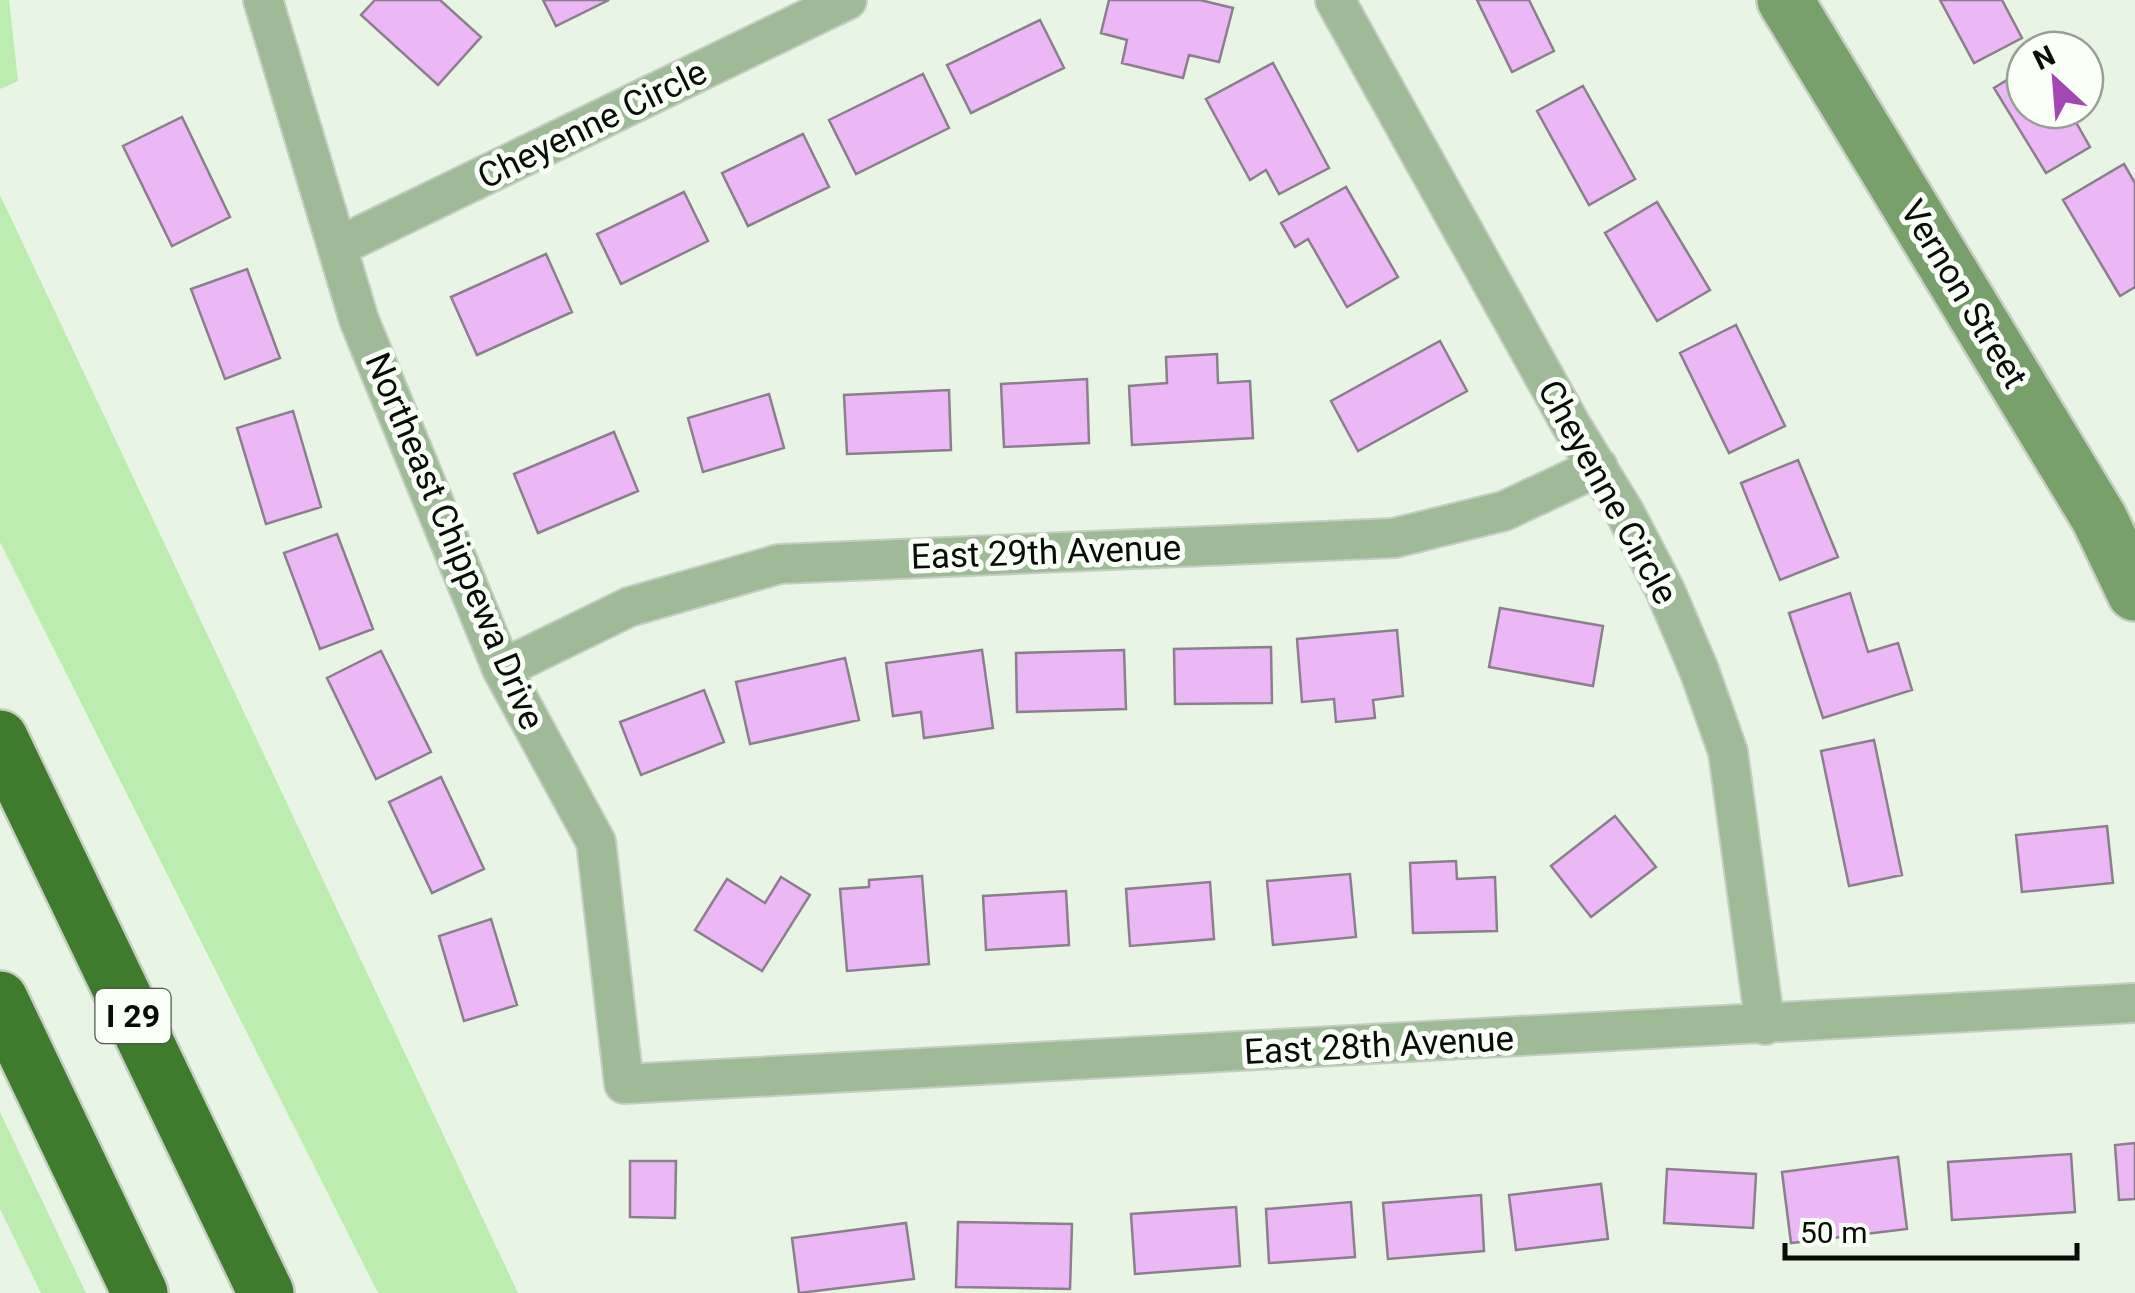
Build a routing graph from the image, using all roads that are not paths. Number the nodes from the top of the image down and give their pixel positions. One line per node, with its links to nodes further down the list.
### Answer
1 (263, 0): 5 (street, Northeast Chippewa Drive)
2 (847, 0): 5 (street, Cheyenne Circle)
3 (1335, 0): 6 (street, Cheyenne Circle)
4 (1785, 0): 7 (main road, Vernon Street)
5 (337, 248): 8 (street, Northeast Chippewa Drive)
6 (1598, 467): 8 (street, East 29th Avenue); 12 (street, Cheyenne Circle)
7 (2135, 593)
8 (502, 669): 13 (street, Northeast Chippewa Drive)
9 (0, 738): 15 (highway, I 29)
10 (0, 999): 14 (highway)
11 (2135, 1004): 12 (street, East 28th Avenue)
12 (1765, 1025): 13 (street, East 28th Avenue)
13 (624, 1084)
14 (140, 1293)
15 (266, 1293)

